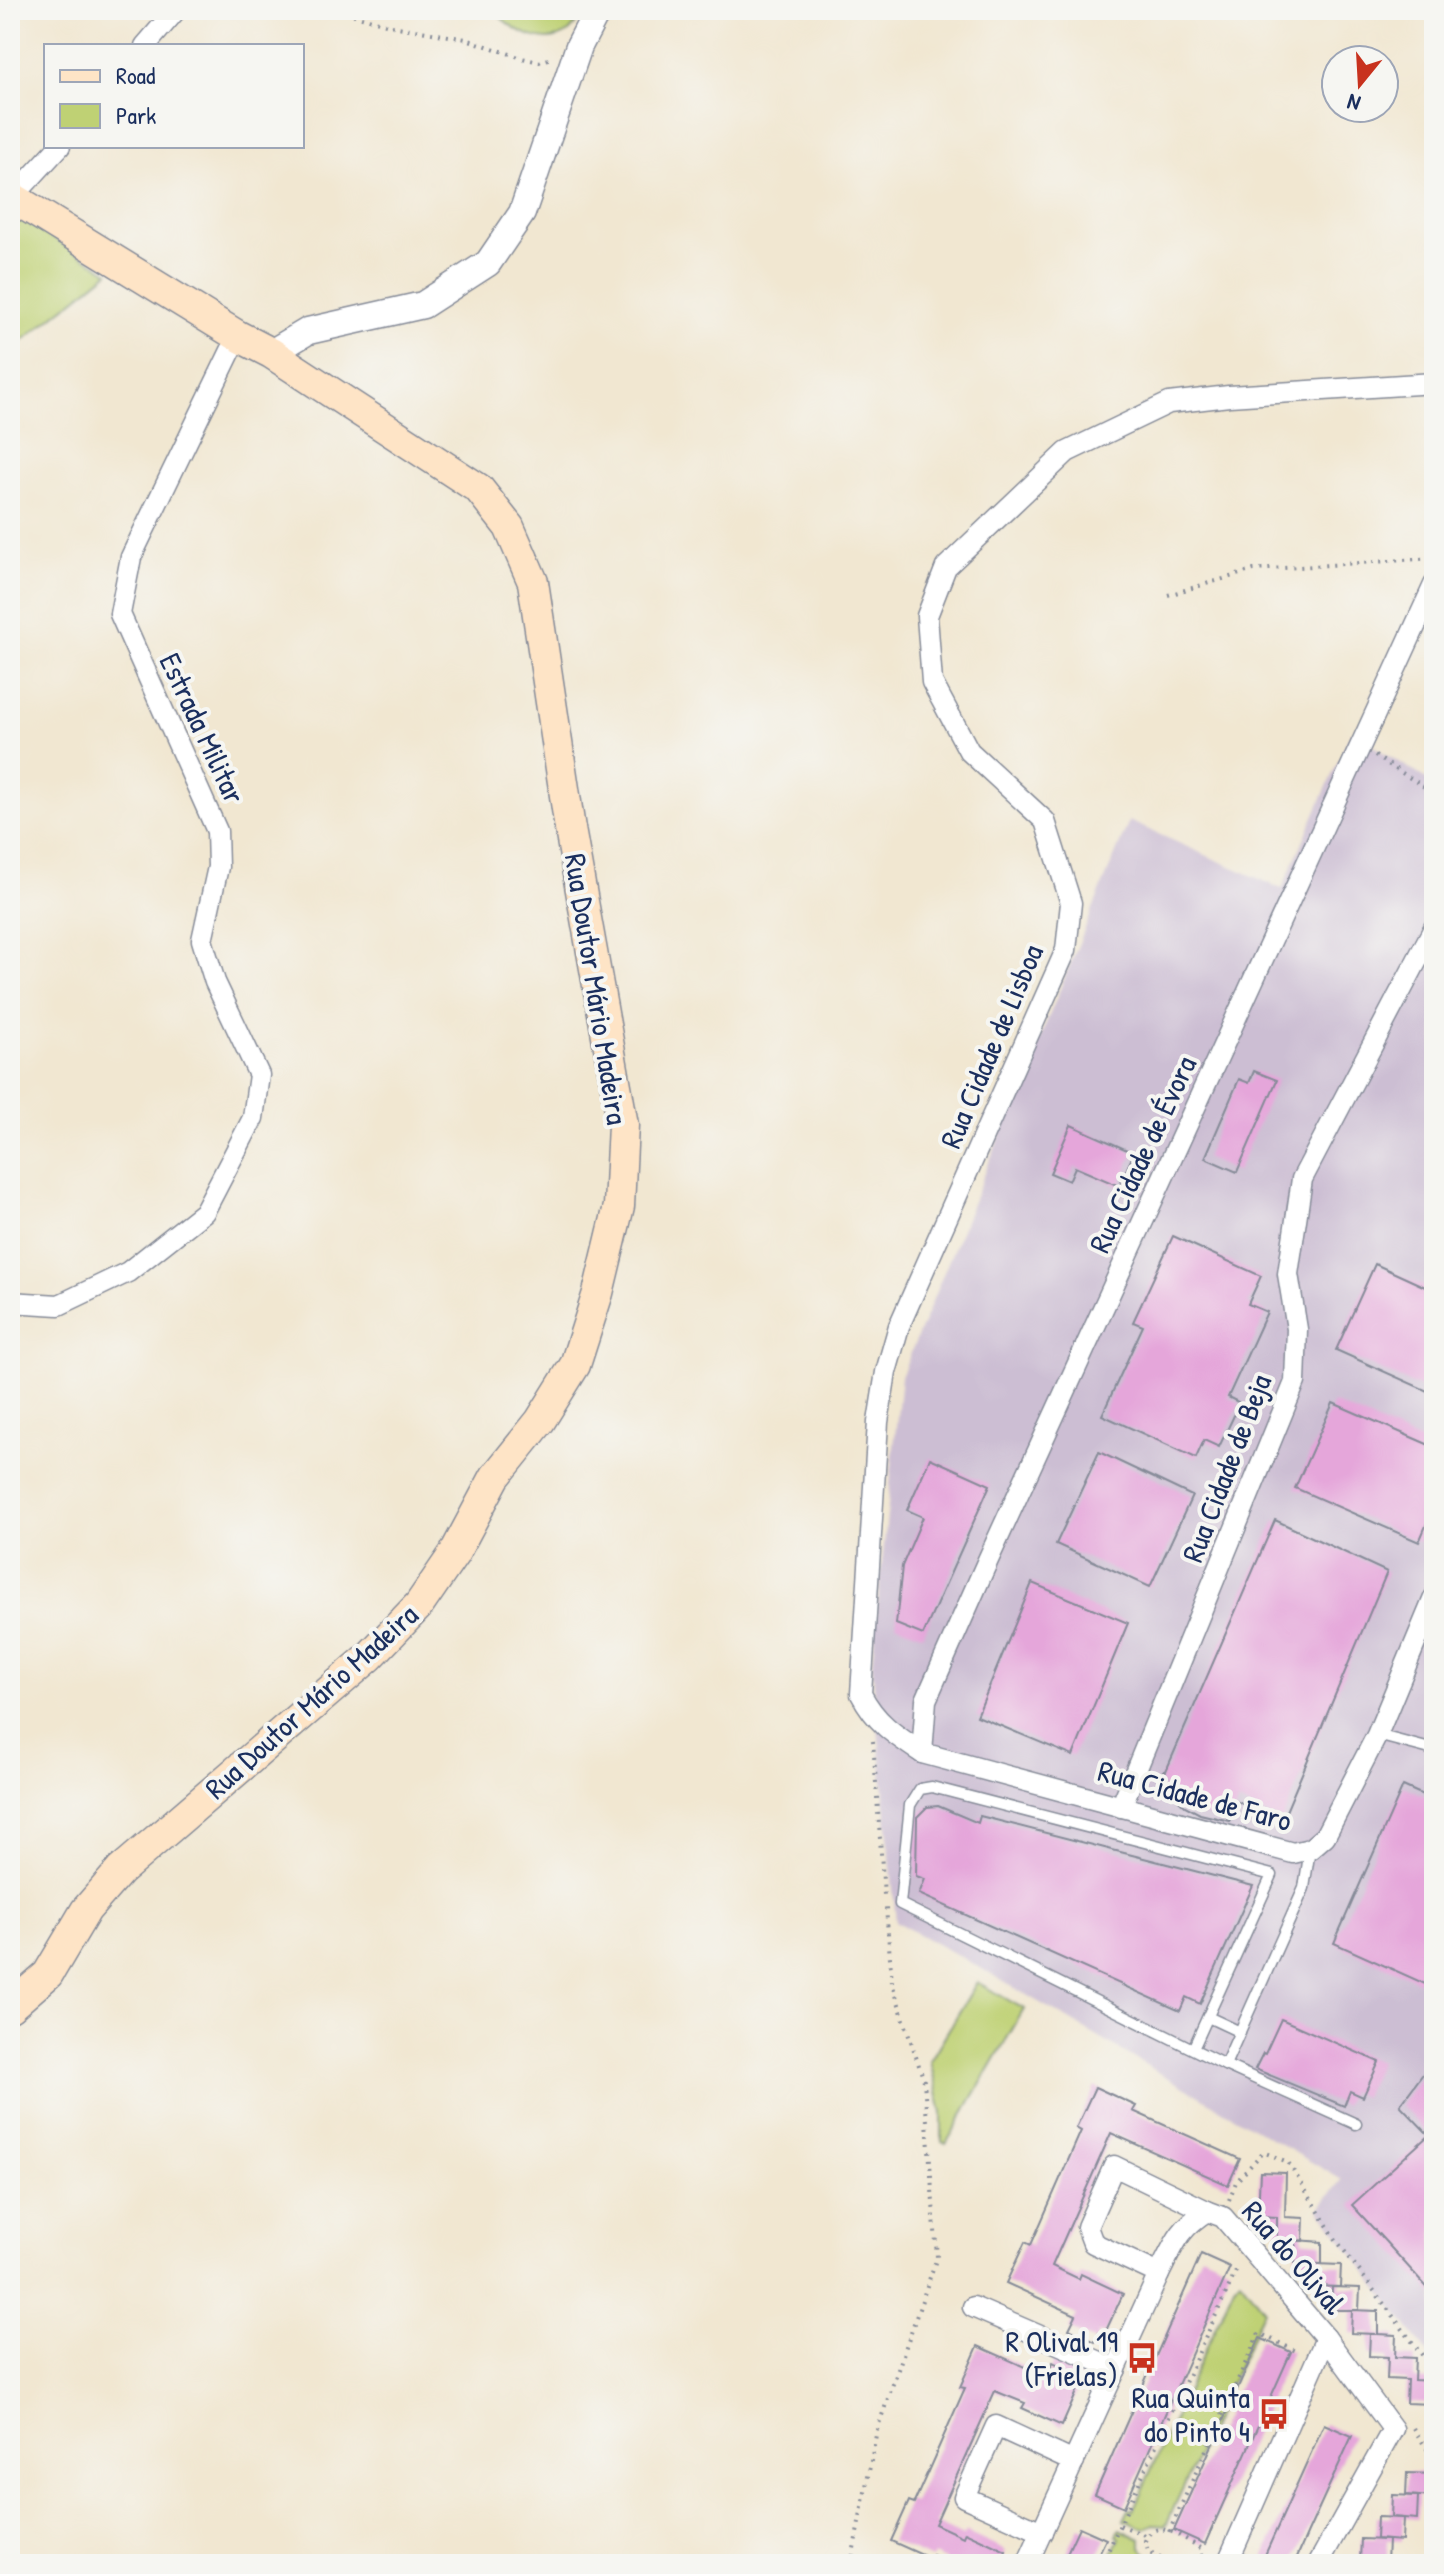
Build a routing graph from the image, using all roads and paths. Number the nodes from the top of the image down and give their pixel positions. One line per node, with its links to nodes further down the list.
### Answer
1 (176, 10): 4 (street)
2 (338, 10): 5 (path)
3 (601, 10): 5 (street)
4 (147, 44)
5 (577, 51): 9 (street)
6 (58, 148): 7 (street)
7 (11, 197): 8 (main road, Rua Doutor Mário Madeira)
8 (238, 336): 9 (main road, Rua Doutor Mário Madeira); 17 (street, Estrada Militar)
9 (271, 353): 26 (main road, Rua Doutor Mário Madeira)
10 (1434, 383): 19 (street, Rua Cidade de Lisboa)
11 (1434, 558): 13 (path)
12 (1434, 585): 14 (street, Rua Cidade de Évora)
13 (1168, 595)
14 (1361, 746): 15 (path); 23 (street, Rua Cidade de Évora)
15 (1434, 793)
16 (1434, 928): 24 (street, Rua Cidade de Beja)
17 (10, 1302)
18 (1434, 1598): 21 (street, Rua Cidade de Faro)
19 (861, 1694): 20 (street, Rua Cidade de Faro)
20 (871, 1714): 23 (street, Rua Cidade de Faro); 49 (path)
21 (1377, 1735): 22 (lane); 25 (street, Rua Cidade de Faro)
22 (1434, 1750)
23 (922, 1753): 24 (street, Rua Cidade de Faro)
24 (1121, 1807): 25 (street, Rua Cidade de Faro)
25 (1310, 1849): 28 (lane)
26 (10, 2007)
27 (1208, 2017): 28 (lane); 29 (lane); 29 (lane)
28 (1240, 2032): 30 (lane)
29 (1193, 2049): 30 (lane)
30 (1225, 2065): 31 (lane)
31 (1356, 2124)
32 (1215, 2214): 34 (street, Rua do Olival); 34 (street); 36 (street, Rua do Olival); 39 (path)
33 (1237, 2269): 44 (path)
34 (1159, 2274): 38 (street, Rua do Olival)
35 (973, 2307): 38 (street)
36 (1326, 2338): 37 (street); 40 (street, Rua do Olival)
37 (1316, 2361): 46 (path); 55 (street)
38 (1116, 2369): 42 (street, Rua do Olival)
39 (1434, 2371)
40 (1393, 2429): 41 (path); 56 (street)
41 (1432, 2452): 43 (path)
42 (1074, 2462): 45 (street, Rua do Olival); 45 (street)
43 (1434, 2472)
44 (1120, 2525): 47 (path); 51 (path)
45 (1042, 2532): 50 (street, Rua do Olival)
46 (1169, 2532): 47 (path); 54 (path)
47 (1147, 2536): 48 (path)
48 (1157, 2557): 52 (path); 53 (path)
49 (851, 2564)
50 (1027, 2564)
51 (1102, 2564)
52 (1154, 2564)
53 (1175, 2564)
54 (1200, 2564)
55 (1227, 2564)
56 (1318, 2564)

